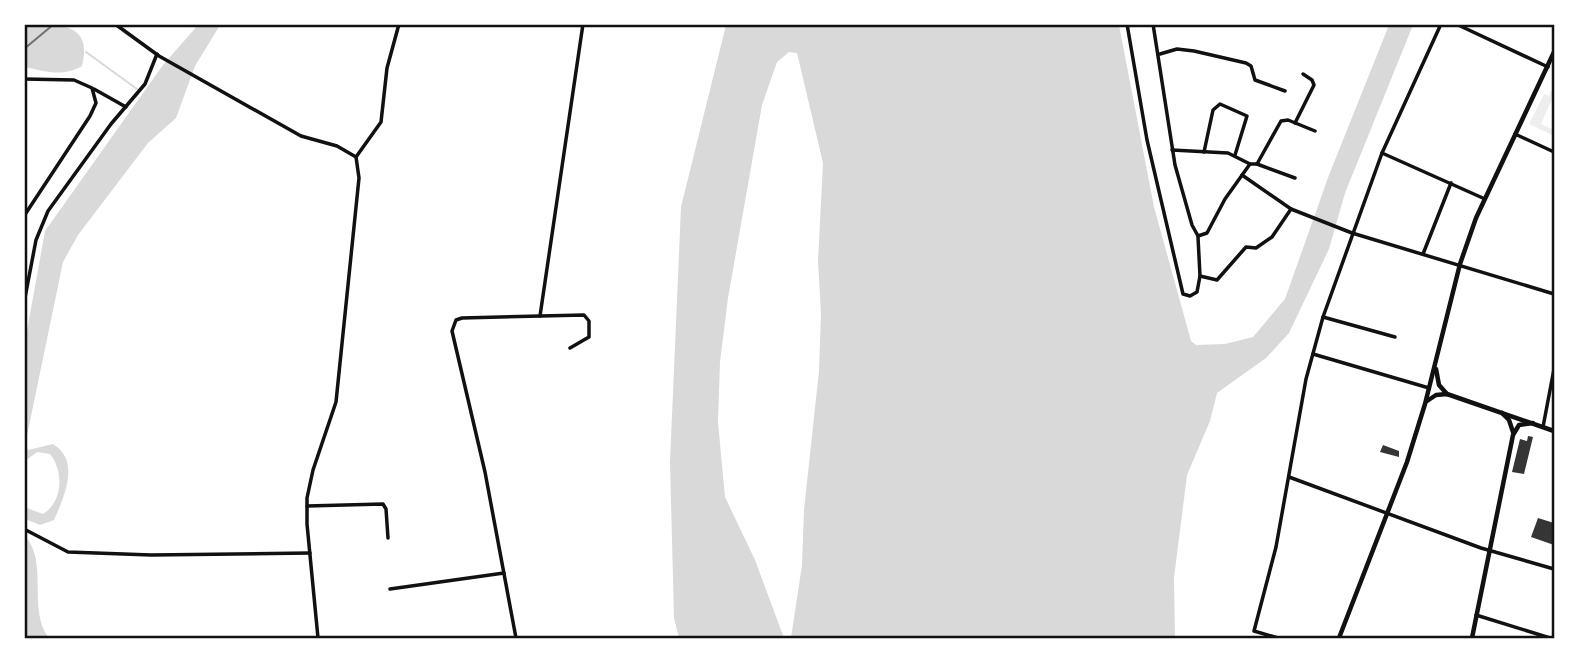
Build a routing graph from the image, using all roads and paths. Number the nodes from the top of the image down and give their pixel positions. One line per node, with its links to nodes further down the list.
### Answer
1 (115, 24): 10 (street)
2 (399, 24): 25 (street)
3 (583, 24): 41 (street)
4 (1127, 24): 38 (street)
5 (1153, 24): 9 (street)
6 (1441, 24): 23 (street)
7 (1456, 24): 11 (street)
8 (1555, 52): 11 (main road)
9 (1159, 54): 15 (street); 20 (street)
10 (158, 55): 16 (street); 25 (street)
11 (1548, 67): 19 (main road)
12 (1303, 74): 17 (street)
13 (24, 79): 14 (street)
14 (92, 89): 16 (street); 33 (street)
15 (1285, 91)
16 (126, 107): 40 (street)
17 (1295, 123): 18 (street); 27 (street)
18 (1315, 131)
19 (1516, 134): 22 (street); 31 (main road)
20 (1172, 150): 21 (street); 35 (street)
21 (1204, 152): 24 (street); 24 (street)
22 (1555, 152)
23 (1382, 153): 30 (street); 34 (street)
24 (1236, 155): 26 (street)
25 (356, 157): 57 (street)
26 (1250, 164): 27 (street); 28 (street)
27 (1257, 164): 29 (street)
28 (1242, 175): 32 (street); 35 (street)
29 (1294, 178)
30 (1451, 183): 31 (street); 36 (street)
31 (1485, 199): 37 (main road)
32 (1291, 209): 34 (street); 38 (street)
33 (24, 216)
34 (1352, 233): 36 (street); 42 (street)
35 (1198, 236): 38 (street)
36 (1423, 254): 37 (street)
37 (1460, 264): 39 (street); 46 (main road)
38 (1200, 276)
39 (1555, 294)
40 (24, 303)
41 (540, 316): 44 (street); 64 (street)
42 (1323, 317): 43 (street); 45 (street)
43 (1395, 337)
44 (570, 348)
45 (1312, 353): 48 (street); 56 (street)
46 (1435, 364): 48 (main road); 49 (main road)
47 (1555, 369): 53 (street)
48 (1429, 388): 50 (main road)
49 (1447, 394): 50 (main road); 51 (main road)
50 (1425, 404): 58 (main road)
51 (1499, 410): 52 (main road); 55 (main road)
52 (1533, 424): 53 (main road); 55 (main road)
53 (1542, 427): 54 (main road)
54 (1555, 431)
55 (1513, 435): 61 (main road)
56 (1289, 476): 58 (street); 69 (street)
57 (307, 506): 60 (street); 62 (street)
58 (1388, 513): 61 (street); 70 (main road)
59 (25, 530): 62 (street)
60 (388, 538)
61 (1490, 550): 63 (street); 66 (main road)
62 (310, 553): 67 (street)
63 (1555, 569)
64 (504, 573): 65 (street); 68 (street)
65 (390, 589)
66 (1476, 615): 71 (main road); 72 (street)
67 (318, 639)
68 (516, 639)
69 (1278, 639)
70 (1339, 639)
71 (1472, 639)
72 (1550, 639)

